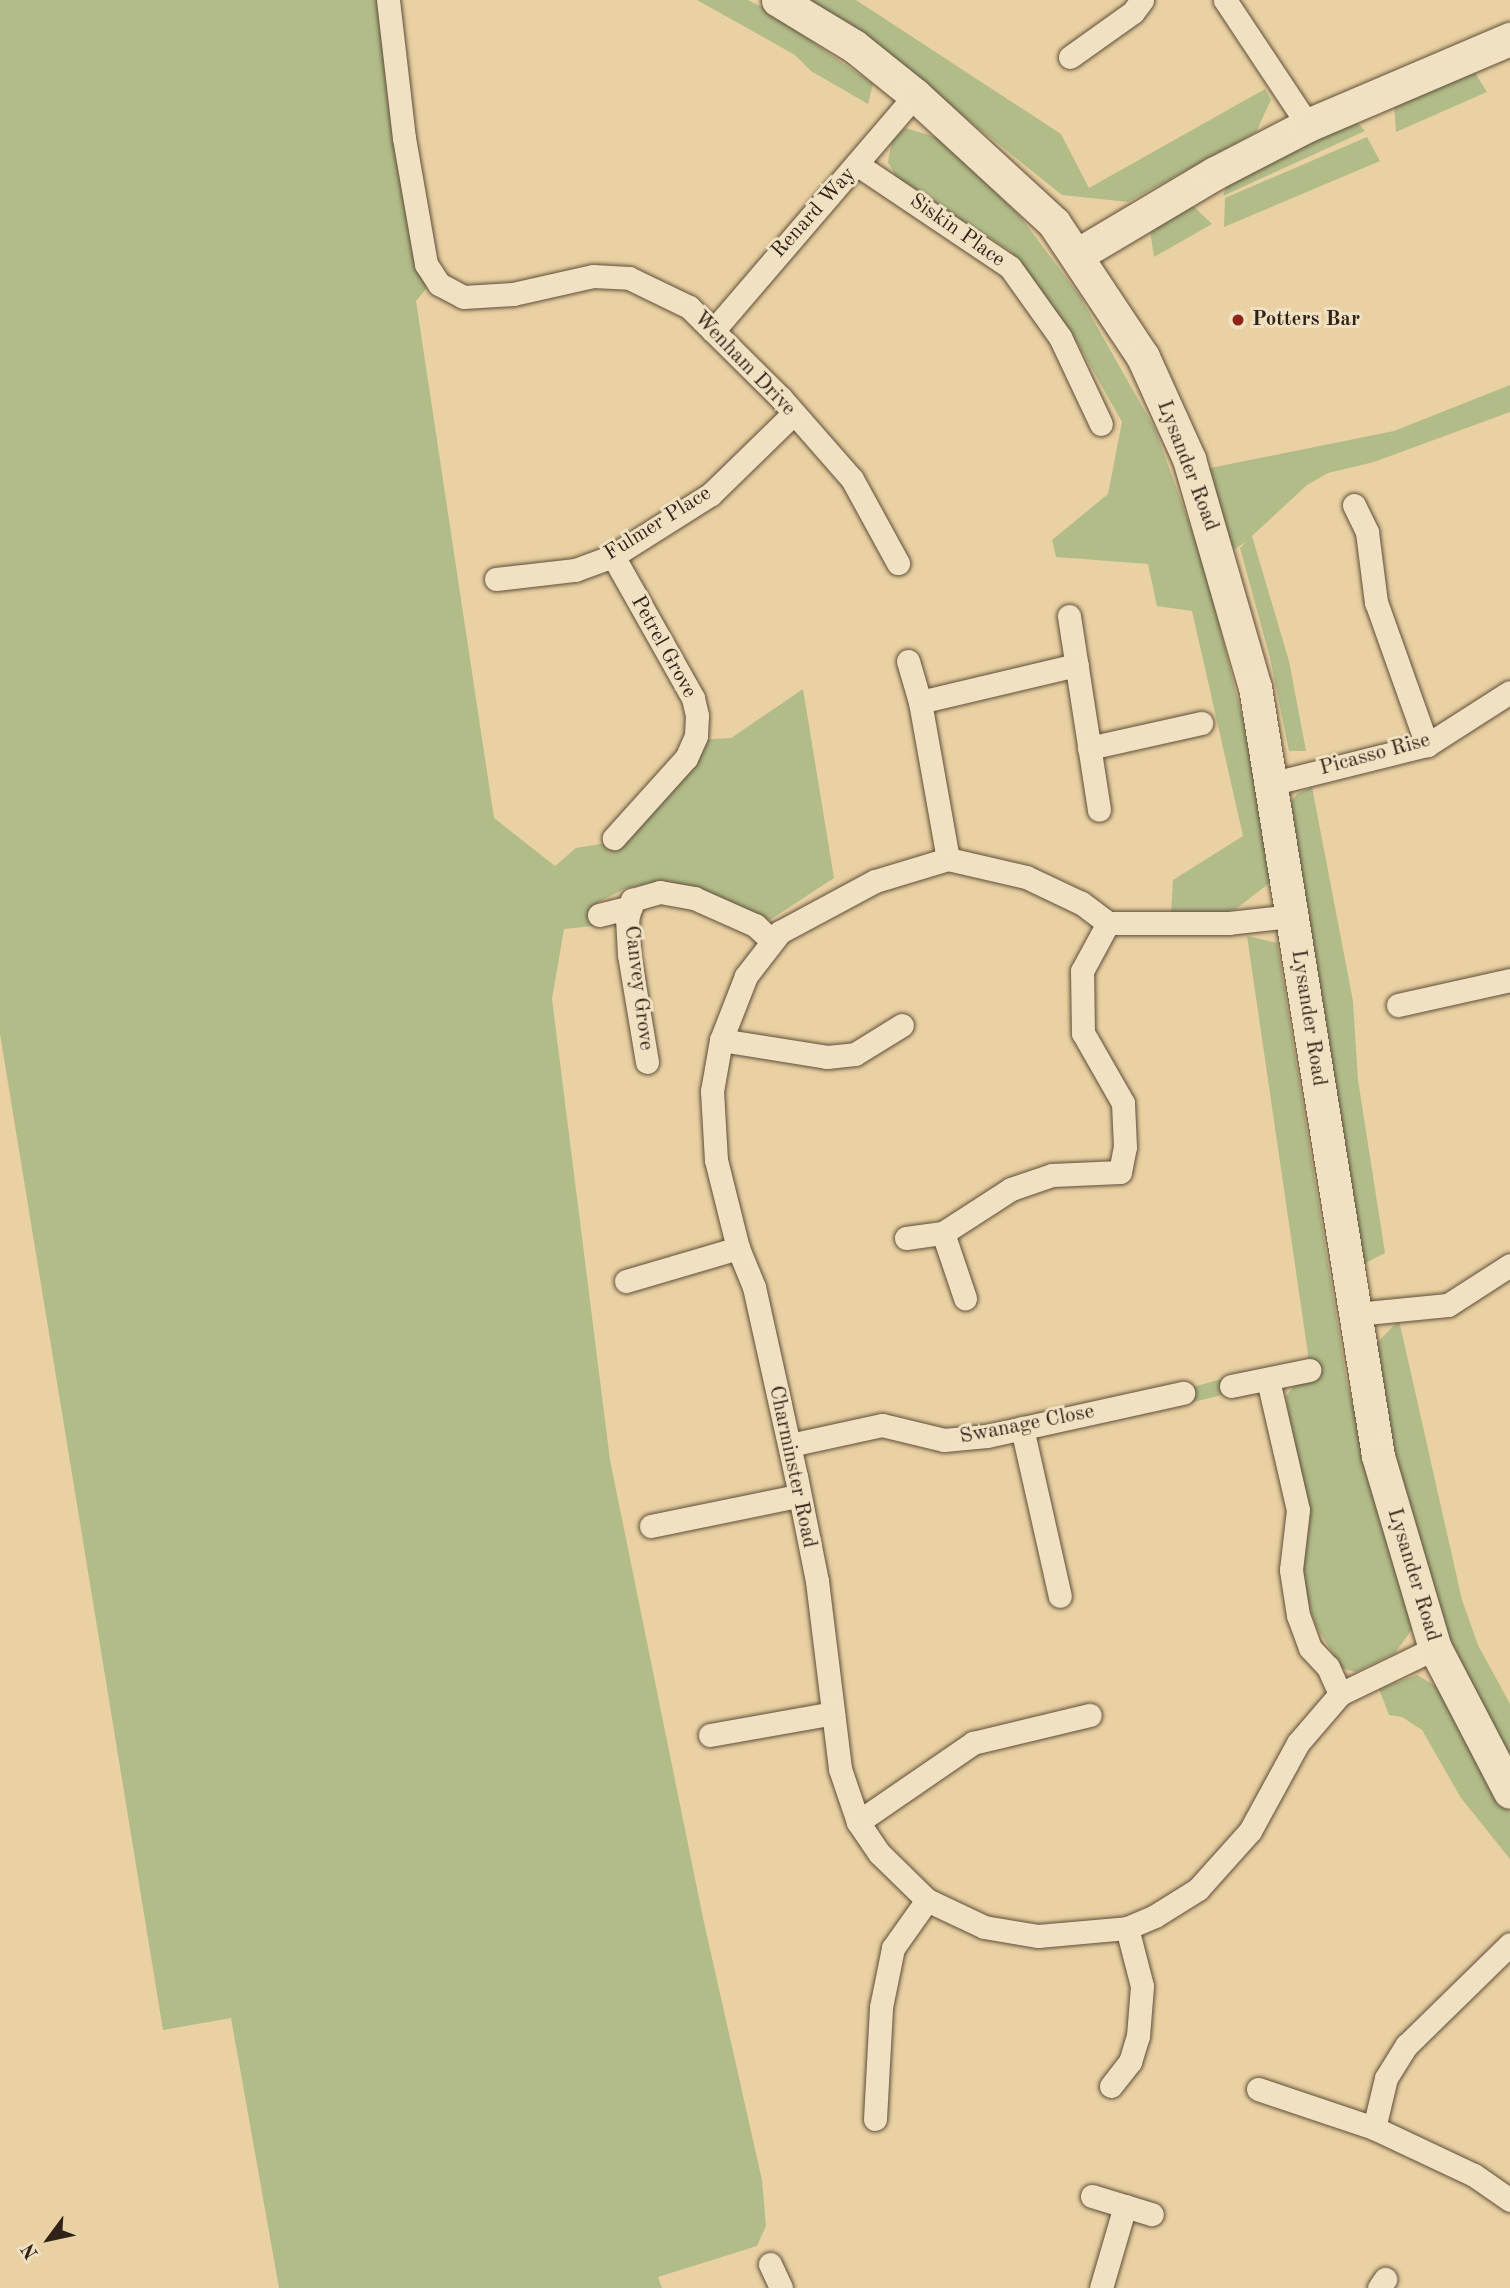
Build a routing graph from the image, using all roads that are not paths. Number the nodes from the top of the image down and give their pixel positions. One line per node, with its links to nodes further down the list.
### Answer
1 (388, 0): 11 (street, Wenham Drive)
2 (778, 0): 7 (street, Lysander Road)
3 (1142, 0): 6 (street)
4 (1225, 0): 8 (street)
5 (1510, 39): 8 (street)
6 (1070, 57)
7 (915, 95): 9 (street, Renard Way); 10 (street, Lysander Road)
8 (1308, 125): 10 (street)
9 (858, 165): 11 (street, Renard Way); 13 (street, Siskin Place)
10 (1077, 255): 26 (street, Lysander Road)
11 (713, 331): 12 (street, Wenham Drive)
12 (793, 414): 15 (street, Fulmer Place); 16 (street, Wenham Drive)
13 (1101, 424)
14 (1354, 505): 24 (street)
15 (613, 556): 17 (street, Fulmer Place); 28 (street, Petrel Grove)
16 (898, 563)
17 (496, 579)
18 (1069, 616): 20 (street)
19 (908, 661): 22 (street)
20 (1077, 666): 22 (street); 25 (street)
21 (1510, 692): 24 (street, Picasso Rise)
22 (920, 702): 29 (street)
23 (1201, 723): 25 (street)
24 (1427, 745): 26 (street, Picasso Rise)
25 (1090, 748): 27 (street)
26 (1270, 784): 32 (street, Lysander Road)
27 (1099, 810)
28 (614, 838)
29 (948, 859): 33 (street, Charminster Road); 34 (street, Charminster Road)
30 (631, 906): 31 (street); 34 (street, Canvey Grove); 39 (street, Canvey Grove)
31 (599, 915)
32 (1291, 916): 33 (street); 46 (street, Lysander Road)
33 (1108, 923): 40 (street)
34 (771, 940): 38 (street, Charminster Road)
35 (1510, 980): 36 (street)
36 (1398, 1005)
37 (902, 1025): 38 (street)
38 (721, 1040): 42 (street, Charminster Road)
39 (647, 1062)
40 (943, 1233): 41 (street); 45 (street)
41 (906, 1238)
42 (738, 1248): 44 (street); 52 (street, Charminster Road)
43 (1510, 1265): 46 (street)
44 (626, 1281)
45 (965, 1298)
46 (1356, 1314): 56 (street, Lysander Road)
47 (1309, 1370): 48 (street)
48 (1268, 1380): 49 (street); 57 (street)
49 (1231, 1386)
50 (1183, 1393): 51 (street, Swanage Close)
51 (1022, 1428): 52 (street, Swanage Close); 55 (street)
52 (790, 1445): 53 (street, Charminster Road)
53 (797, 1496): 54 (street); 58 (street, Charminster Road)
54 (651, 1526)
55 (1060, 1596)
56 (1435, 1648): 57 (street, Charminster Road); 61 (street, Lysander Road)
57 (1340, 1694): 64 (street, Charminster Road)
58 (833, 1713): 60 (street); 62 (street, Charminster Road)
59 (1090, 1715): 62 (street)
60 (710, 1735)
61 (1510, 1792)
62 (859, 1822): 63 (street, Charminster Road)
63 (927, 1900): 64 (street, Charminster Road); 68 (street)
64 (1127, 1928): 66 (street)
65 (1510, 1944): 69 (street)
66 (1111, 2086)
67 (1258, 2089): 69 (street)
68 (875, 2119)
69 (1374, 2129): 71 (street)
70 (1093, 2196): 72 (street)
71 (1510, 2200)
72 (1125, 2206): 73 (street); 76 (street)
73 (1152, 2214)
74 (770, 2264): 75 (street)
75 (781, 2288)
76 (1101, 2288)

